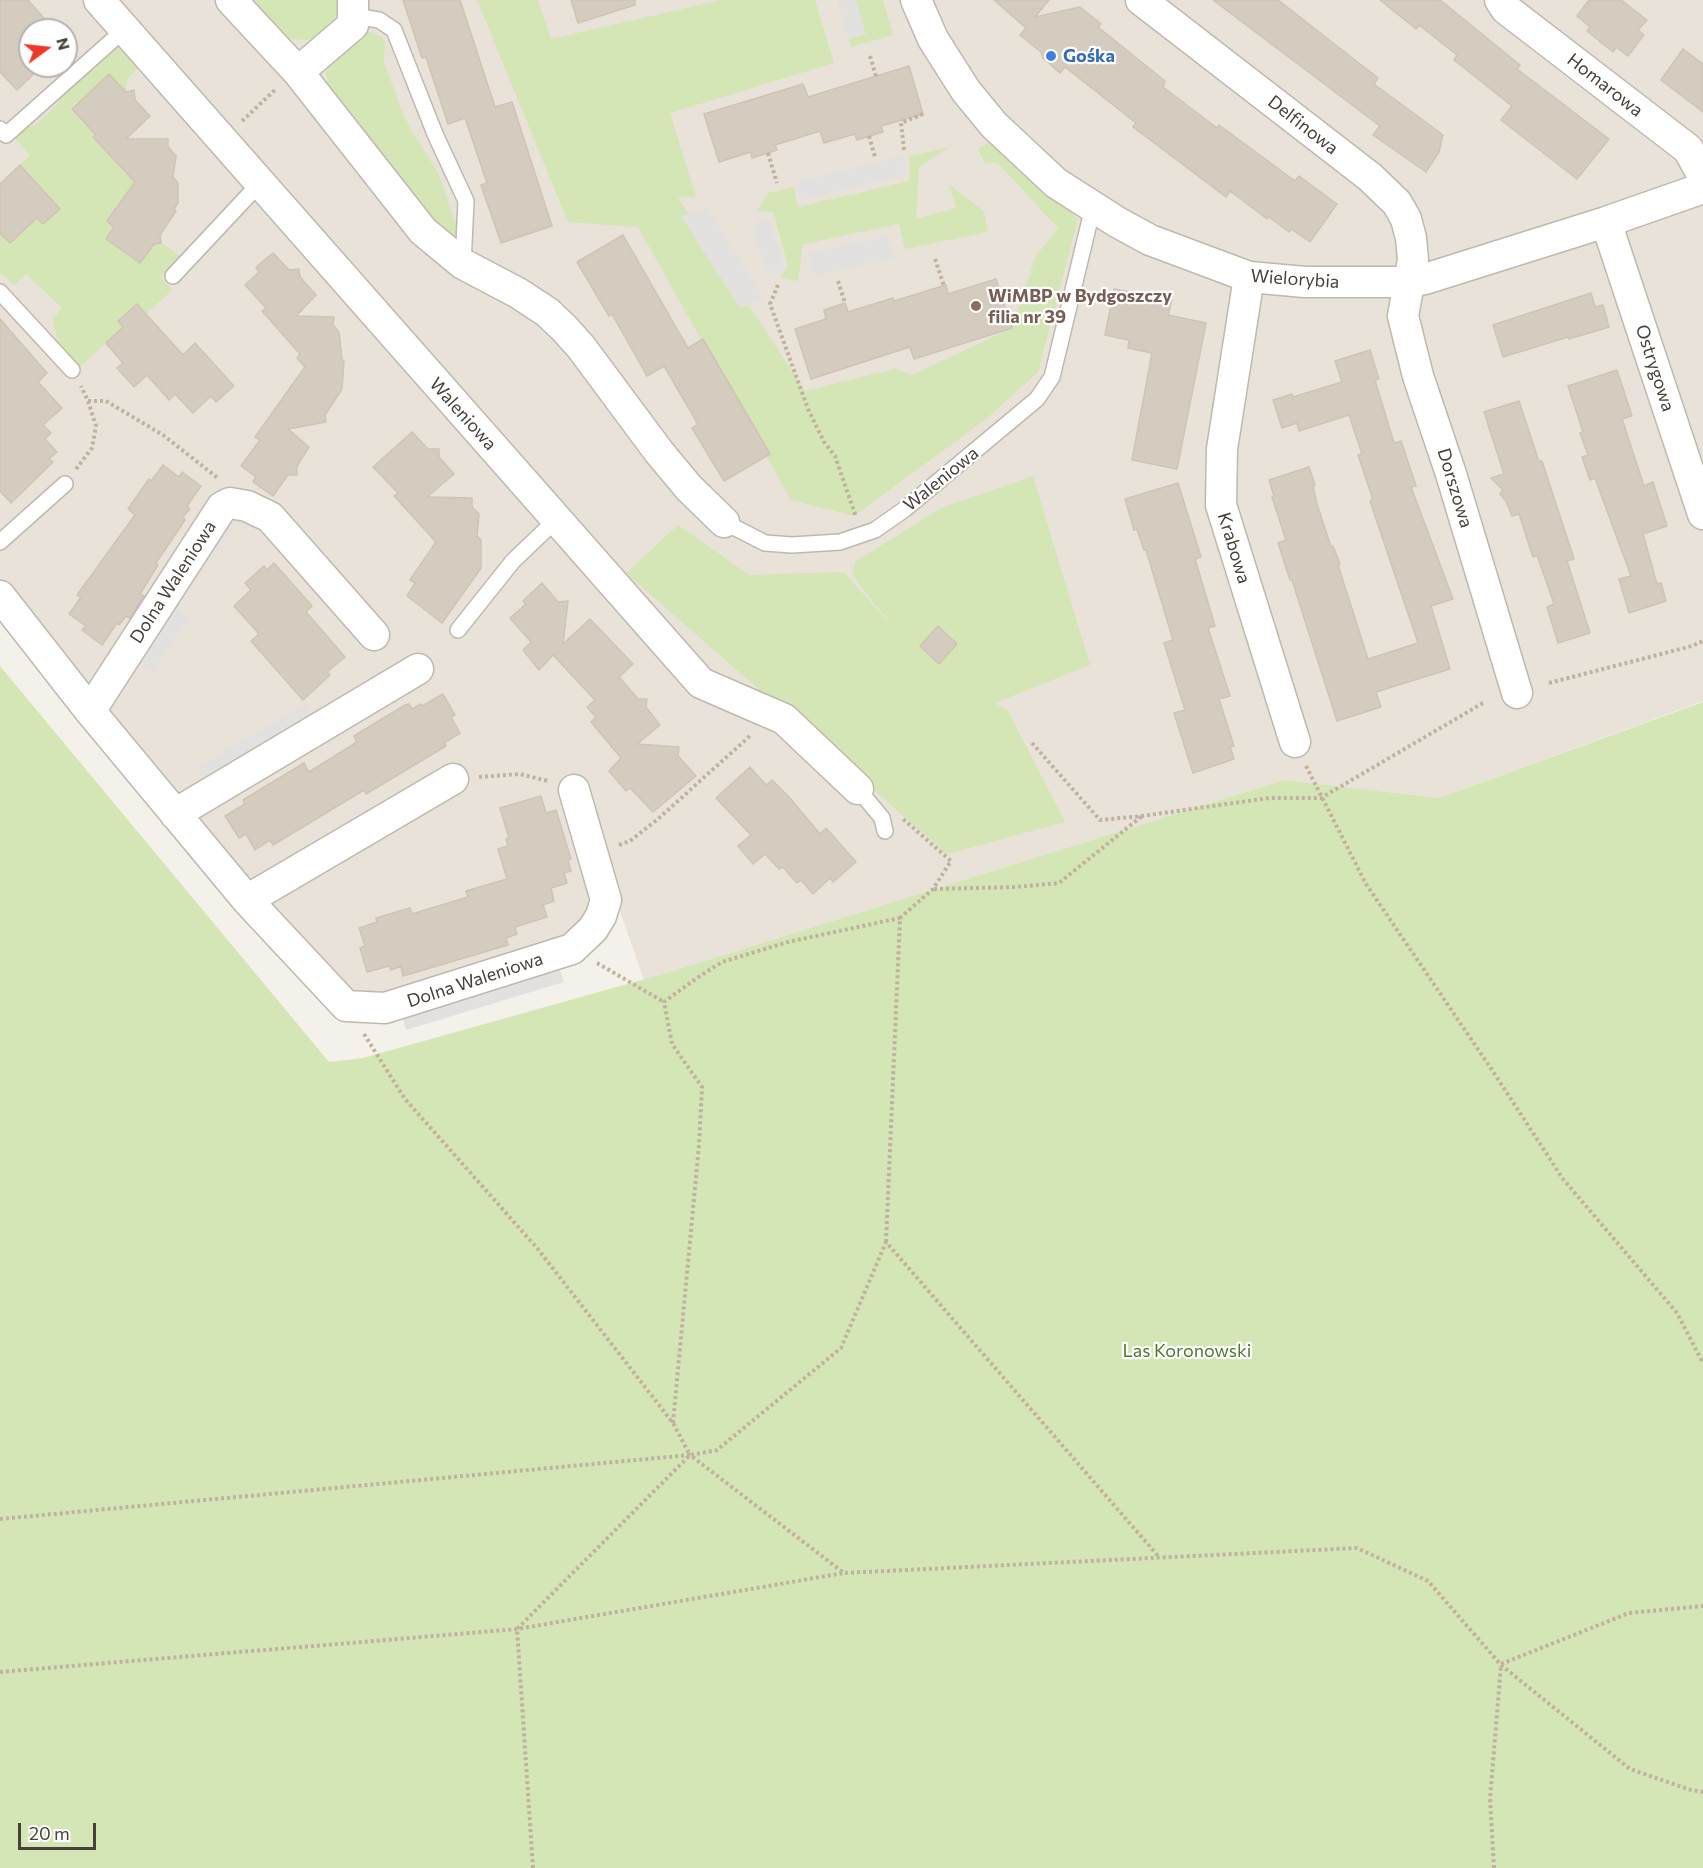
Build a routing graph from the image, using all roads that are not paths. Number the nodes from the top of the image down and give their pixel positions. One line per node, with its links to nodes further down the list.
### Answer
1 (99, 0): 7 (street, Waleniowa)
2 (231, 0): 8 (street, Waleniowa)
3 (916, 0): 13 (street, Wielorybia)
4 (1141, 0): 18 (street, Delfinowa)
5 (1500, 0): 10 (street, Homarowa)
6 (354, 8): 8 (street); 15 (lane)
7 (125, 29): 9 (lane); 11 (street, Waleniowa)
8 (298, 72): 15 (street, Waleniowa)
9 (0, 129)
10 (1703, 176)
11 (260, 183): 16 (lane); 23 (street, Waleniowa)
12 (1703, 188): 14 (street, Wielorybia)
13 (1093, 207): 17 (street, Wielorybia); 24 (lane, Waleniowa)
14 (1606, 222): 18 (street, Wielorybia); 22 (street, Ostrygowa)
15 (463, 264): 24 (street, Waleniowa)
16 (173, 276)
17 (1249, 277): 18 (street, Wielorybia); 32 (street, Krabowa)
18 (1409, 282): 30 (street, Dorszowa)
19 (0, 292): 20 (lane)
20 (72, 370)
21 (65, 484): 25 (lane)
22 (1703, 514)
23 (557, 519): 27 (lane); 34 (street, Waleniowa)
24 (724, 522)
25 (0, 542)
26 (0, 596): 31 (street)
27 (458, 630)
28 (375, 634): 31 (street, Dolna Waleniowa)
29 (418, 669): 36 (street)
30 (1517, 693)
31 (90, 711): 36 (street)
32 (1295, 742)
33 (453, 779): 38 (street)
34 (858, 789): 37 (lane)
35 (574, 790): 38 (street, Dolna Waleniowa)
36 (175, 814): 38 (street)
37 (885, 831)
38 (247, 900)

